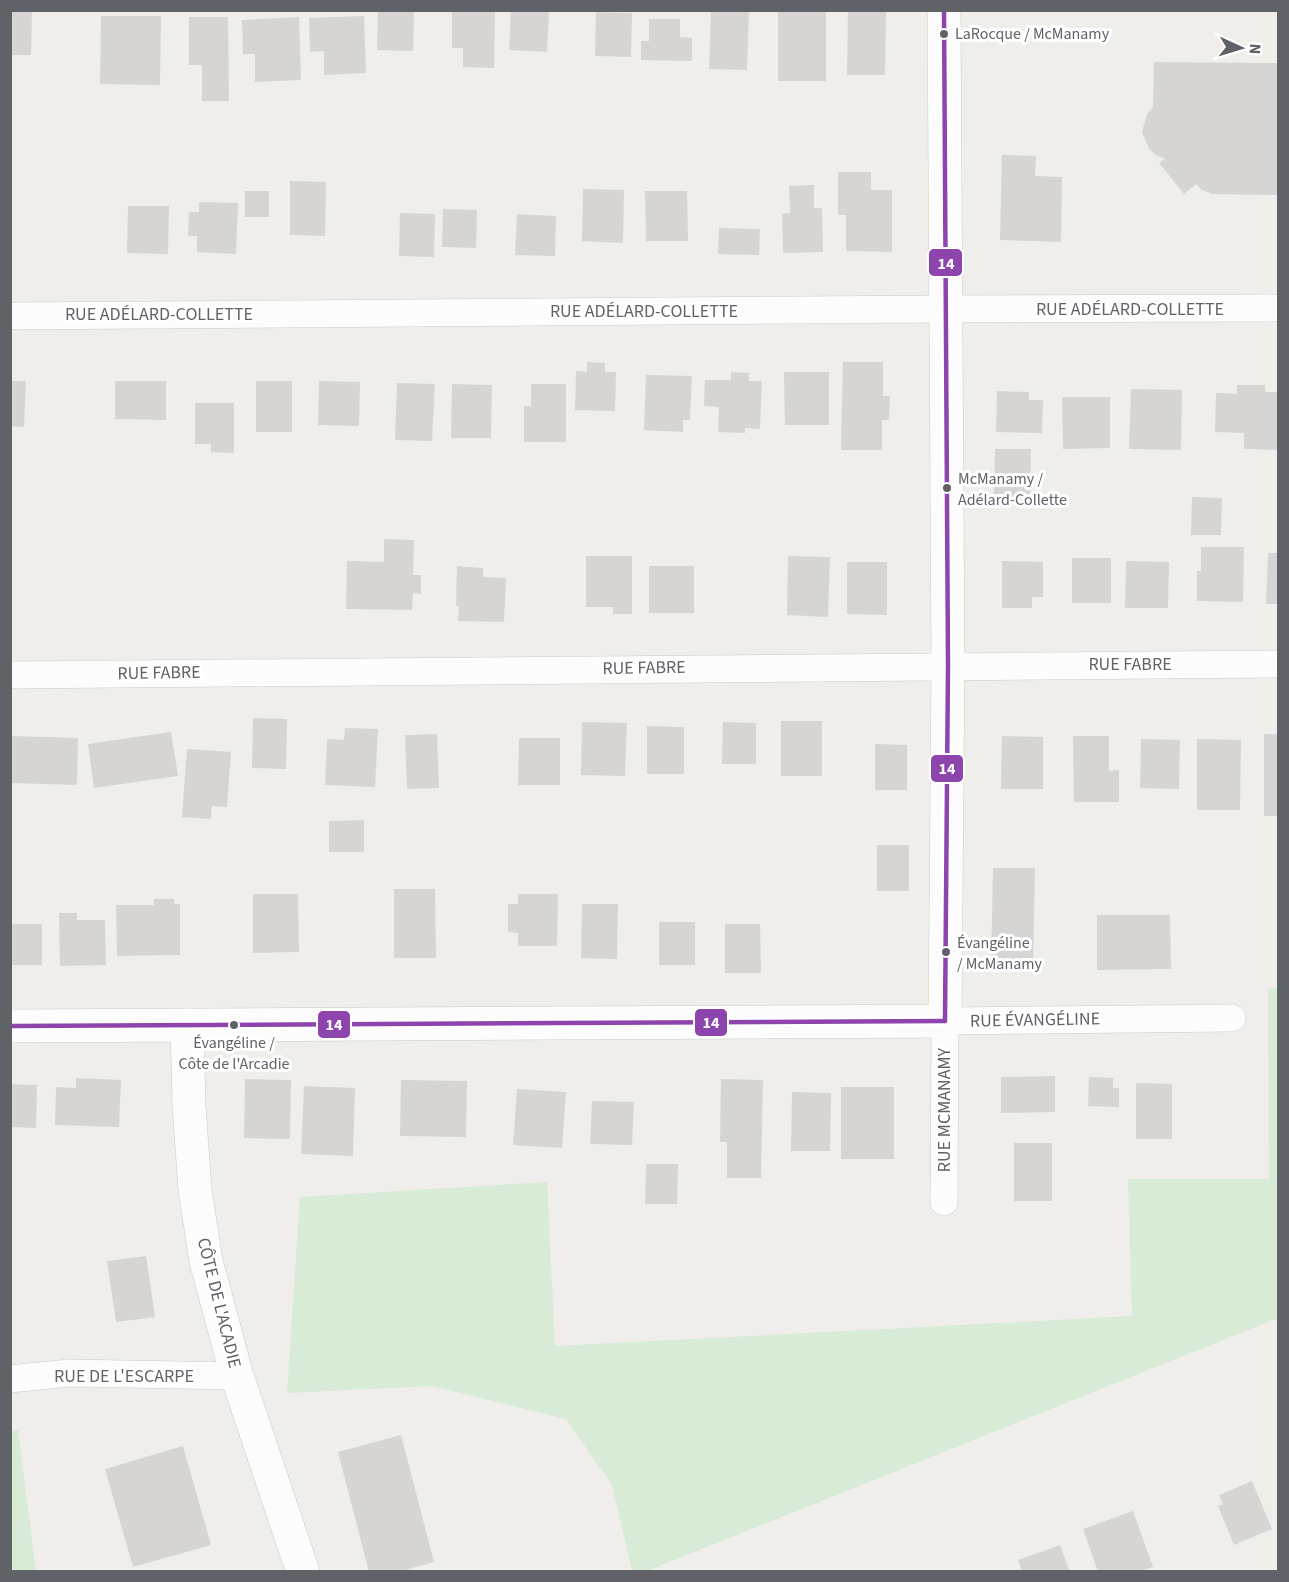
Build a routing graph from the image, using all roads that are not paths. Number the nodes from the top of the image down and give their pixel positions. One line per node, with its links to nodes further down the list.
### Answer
1 (944, 10): 2 (street, RUE MCMANAMY)
2 (945, 309): 3 (street, RUE ADÉLARD-COLLETTE); 4 (street, RUE ADÉLARD-COLLETTE); 6 (street, RUE MCMANAMY)
3 (1278, 309)
4 (10, 316)
5 (1278, 664): 6 (street, RUE FABRE)
6 (948, 665): 7 (street, RUE FABRE); 9 (street, RUE MCMANAMY)
7 (10, 675)
8 (1232, 1018): 9 (street, RUE ÉVANGÉLINE)
9 (945, 1021): 10 (street, RUE ÉVANGÉLINE); 12 (street, RUE MCMANAMY)
10 (187, 1025): 11 (street, RUE ÉVANGÉLINE); 13 (street, CÔTE DE L'ACADIE)
11 (10, 1026)
12 (944, 1202)
13 (237, 1376): 14 (street, RUE DE L'ESCARPE); 15 (street, CÔTE DE L'ACADIE)
14 (10, 1378)
15 (303, 1572)

